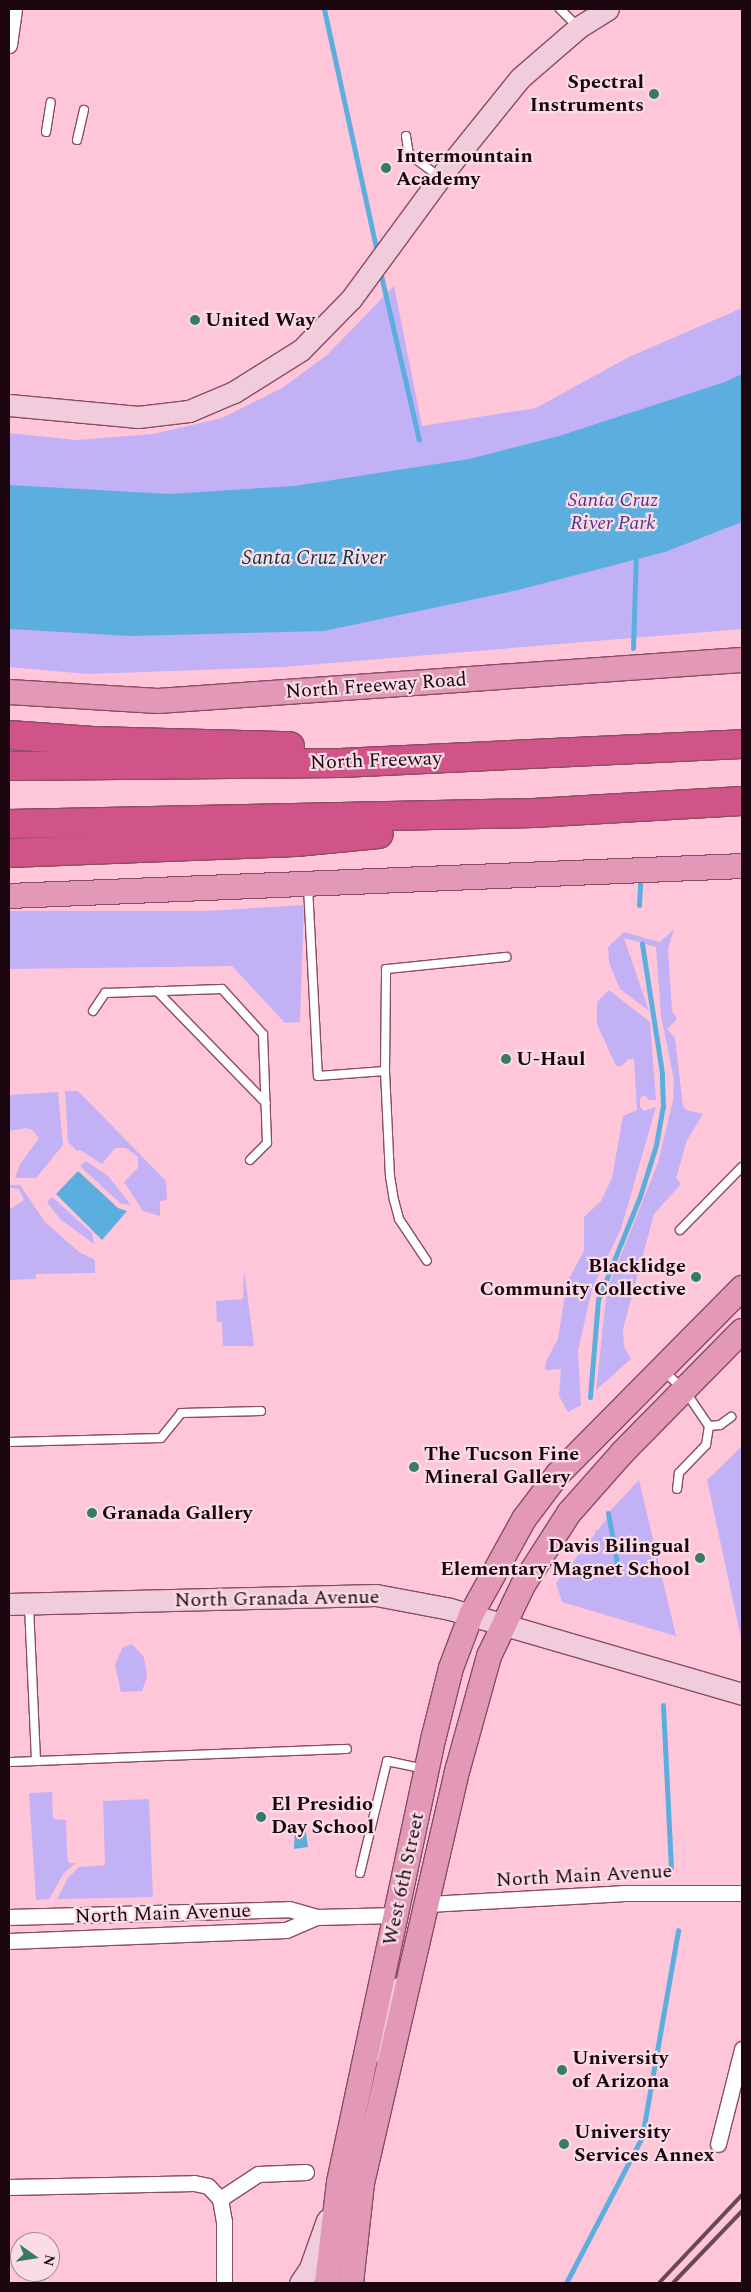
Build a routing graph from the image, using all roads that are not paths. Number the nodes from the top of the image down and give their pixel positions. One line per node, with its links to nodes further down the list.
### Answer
1 (14, 9): 5 (street)
2 (560, 9): 4 (lane)
3 (608, 9): 4 (street)
4 (579, 27): 11 (street)
5 (9, 45)
6 (51, 102): 8 (lane)
7 (84, 110): 10 (lane)
8 (46, 132)
9 (406, 136): 11 (lane)
10 (76, 140)
11 (440, 177): 12 (street)
12 (9, 406)
13 (742, 660): 14 (main road, North Freeway Road)
14 (9, 692)
15 (9, 735): 17 (highway)
16 (742, 744): 17 (highway, North Freeway)
17 (622, 751): 18 (highway, North Freeway)
18 (9, 766)
19 (742, 801): 20 (highway)
20 (618, 809): 21 (highway); 22 (highway)
21 (9, 824)
22 (9, 853)
23 (742, 866): 24 (main road)
24 (307, 882): 25 (main road); 29 (lane)
25 (9, 896)
26 (506, 957): 29 (lane)
27 (157, 991): 28 (lane); 30 (lane); 30 (lane)
28 (93, 1011)
29 (385, 1071): 34 (lane)
30 (266, 1104): 31 (lane)
31 (250, 1160)
32 (742, 1167): 33 (lane)
33 (680, 1230)
34 (427, 1261)
35 (742, 1288): 37 (main road, West 6th Street)
36 (742, 1331): 38 (main road, West 6th Street)
37 (661, 1368): 38 (lane); 45 (main road, West 6th Street)
38 (685, 1391): 41 (lane); 46 (main road, West 6th Street)
39 (261, 1411): 42 (lane)
40 (731, 1417): 41 (lane)
41 (709, 1426): 43 (lane)
42 (9, 1442)
43 (678, 1488)
44 (19, 1604): 45 (street, North Granada Avenue); 49 (lane)
45 (471, 1615): 46 (street, North Granada Avenue); 51 (main road, West 6th Street)
46 (504, 1624): 47 (street, North Granada Avenue); 54 (main road, West 6th Street)
47 (742, 1694)
48 (347, 1749): 49 (lane)
49 (36, 1761): 50 (lane)
50 (9, 1762)
51 (427, 1769): 52 (lane); 55 (main road, West 6th Street)
52 (360, 1872)
53 (742, 1893): 54 (street, North Main Avenue)
54 (428, 1904): 58 (main road, West 6th Street)
55 (396, 1915): 57 (street, North Main Avenue); 62 (main road, West 6th Street)
56 (9, 1917): 57 (street, North Main Avenue)
57 (317, 1917): 59 (street, North Main Avenue)
58 (419, 1936): 62 (street, West 6th Street); 69 (main road, West 6th Street)
59 (9, 1941)
60 (742, 2049): 61 (street)
61 (718, 2144)
62 (347, 2145): 66 (street, West 6th Street); 68 (main road, West 6th Street)
63 (306, 2172): 65 (street)
64 (9, 2188): 65 (street)
65 (220, 2199): 67 (street)
66 (305, 2276)
67 (224, 2283)
68 (327, 2283)
69 (351, 2283)

